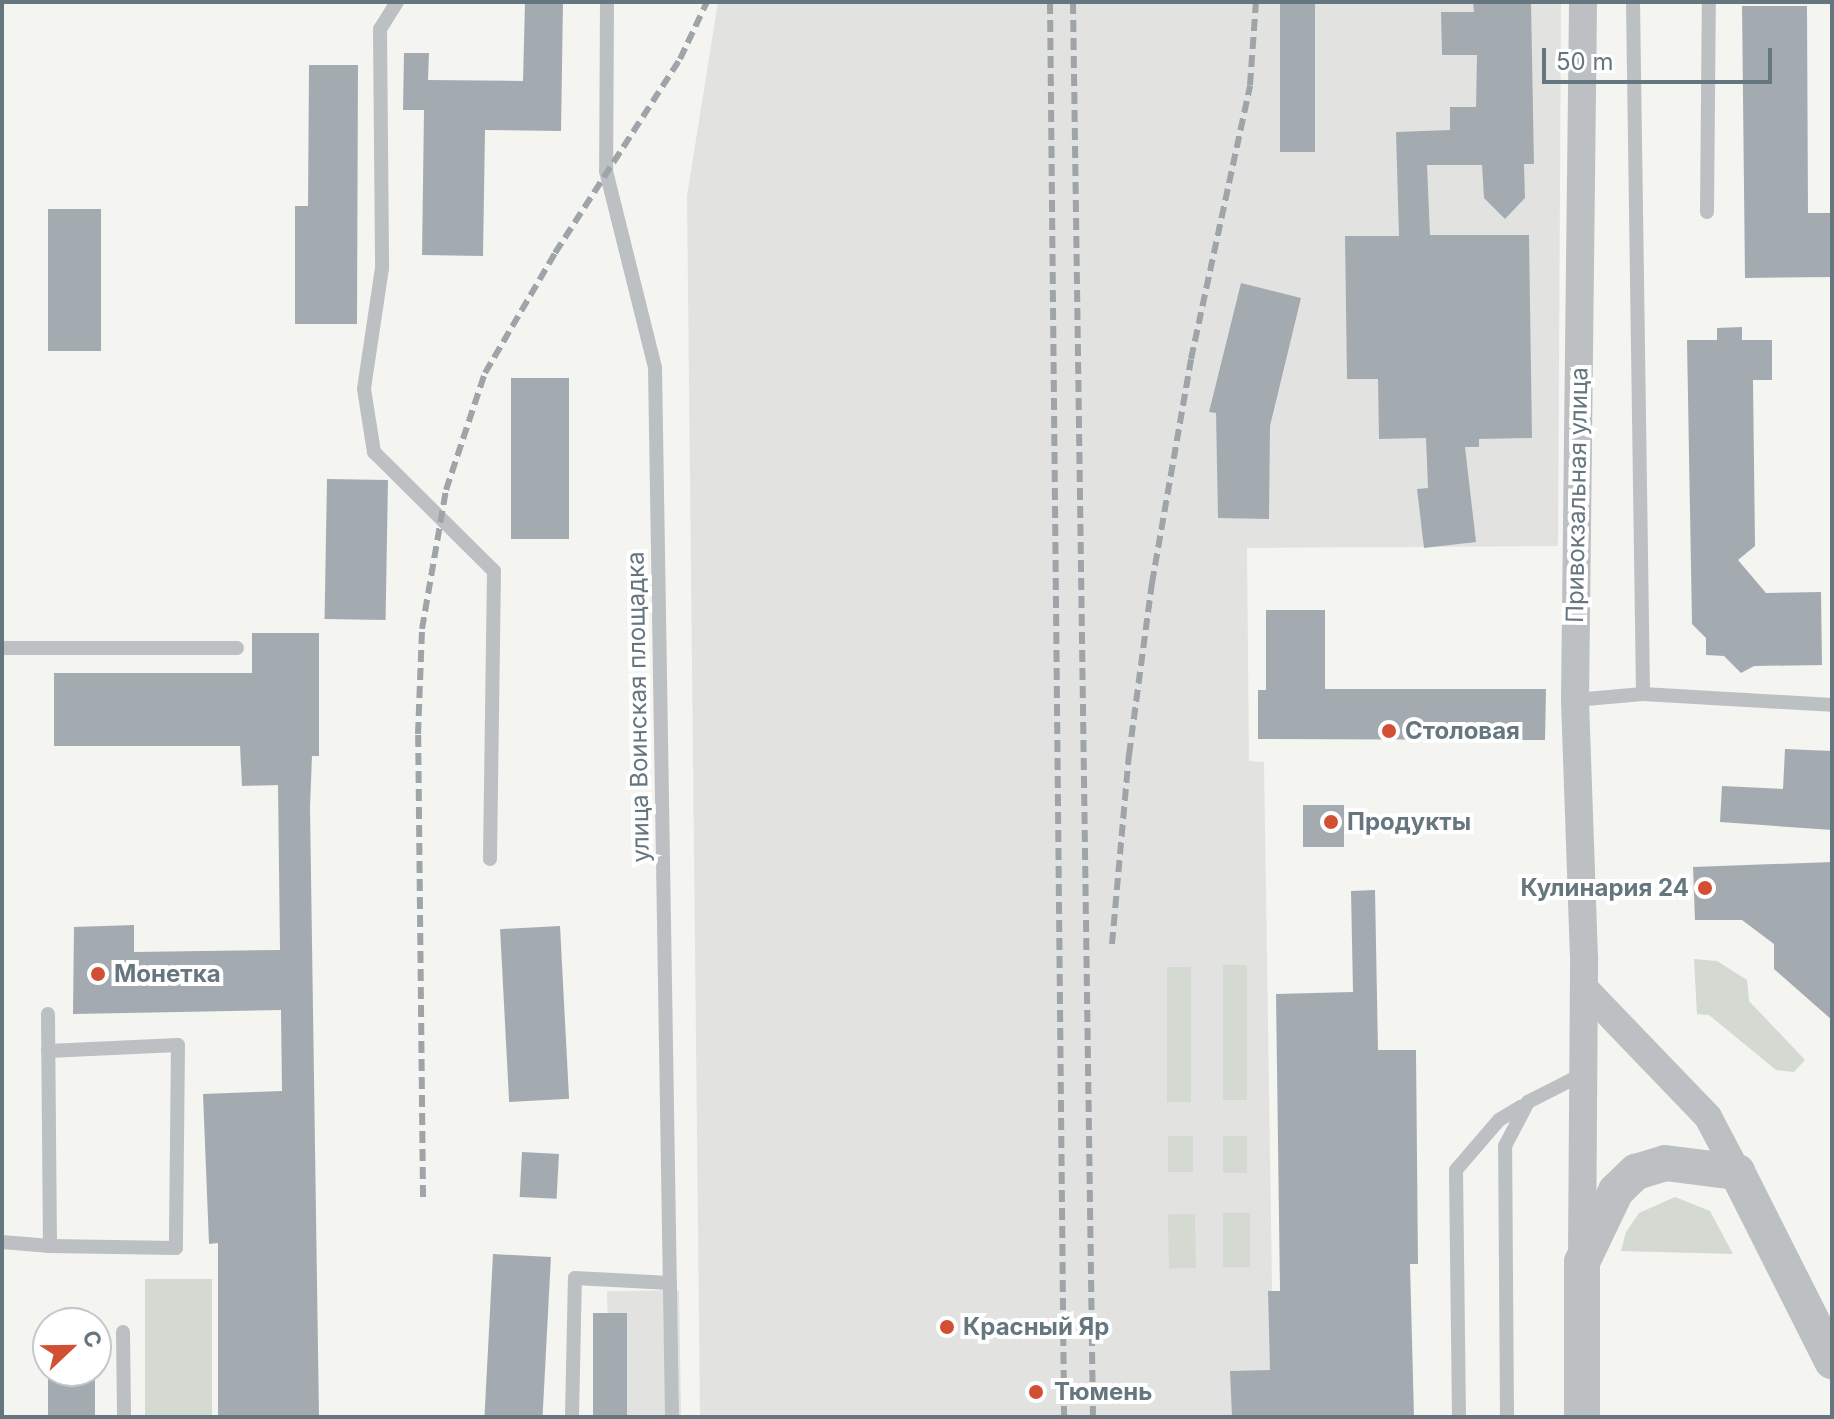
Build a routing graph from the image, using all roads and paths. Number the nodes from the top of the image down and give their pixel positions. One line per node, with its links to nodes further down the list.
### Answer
1 (397, 2): 12 (lane)
2 (607, 2): 22 (lane, улица Воинская площадка)
3 (1583, 2): 10 (street, Привокзальная улица)
4 (1633, 2): 9 (lane)
5 (1709, 2): 6 (lane)
6 (1707, 212)
7 (2, 648): 8 (lane)
8 (237, 648)
9 (1643, 694): 10 (lane); 11 (lane)
10 (1575, 700): 13 (street, Привокзальная улица)
11 (1832, 705)
12 (490, 859)
13 (1584, 988): 16 (street, Привокзальная улица); 18 (street)
14 (48, 1014): 15 (lane)
15 (48, 1051): 20 (lane); 20 (lane)
16 (1583, 1074): 17 (lane); 21 (street, Привокзальная улица)
17 (1528, 1102): 28 (lane); 29 (lane)
18 (1737, 1172): 21 (street, Привокзальная улица); 24 (street)
19 (2, 1242): 20 (lane)
20 (50, 1246)
21 (1582, 1262): 30 (street, Привокзальная улица)
22 (670, 1283): 26 (lane); 27 (lane, улица Воинская площадка)
23 (123, 1332): 25 (lane)
24 (1832, 1361)
25 (124, 1417)
26 (572, 1417)
27 (672, 1417)
28 (1459, 1417)
29 (1507, 1417)
30 (1582, 1417)

